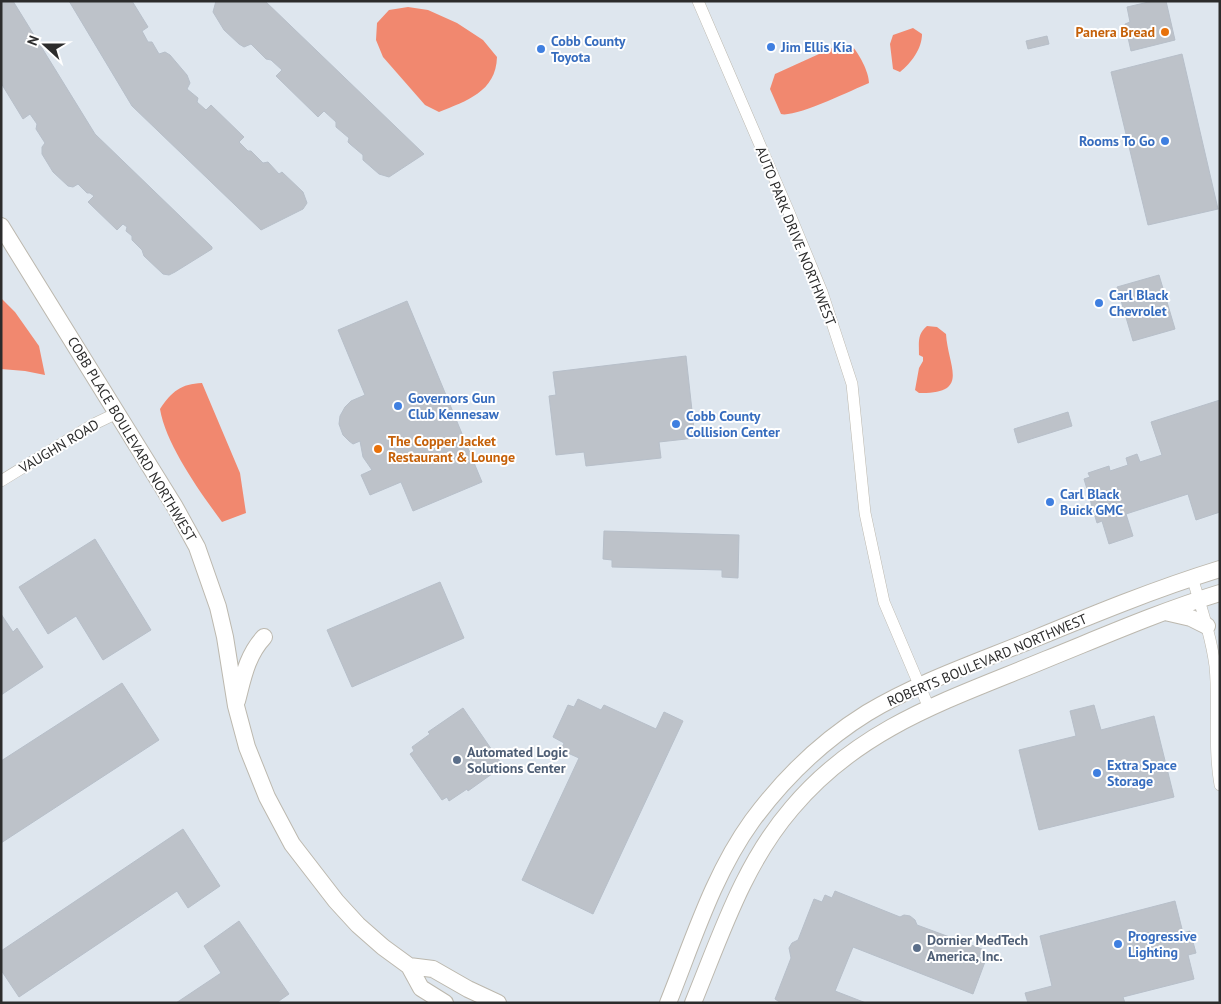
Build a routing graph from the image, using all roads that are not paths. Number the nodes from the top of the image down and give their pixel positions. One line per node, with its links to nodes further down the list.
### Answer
1 (698, 1): 12 (street, AUTO PARK DRIVE NORTHWEST)
2 (1, 226): 3 (street, COBB PLACE BOULEVARD NORTHWEST)
3 (117, 413): 4 (street, VAUGHN ROAD); 13 (street, COBB PLACE BOULEVARD NORTHWEST)
4 (1, 481)
5 (1220, 569): 6 (street, ROBERTS BOULEVARD NORTHWEST)
6 (1192, 577): 8 (street); 12 (street, ROBERTS BOULEVARD NORTHWEST)
7 (1220, 593): 8 (street, ROBERTS BOULEVARD NORTHWEST)
8 (1199, 599): 9 (street, ROBERTS BOULEVARD NORTHWEST); 10 (street)
9 (1165, 612): 10 (street); 14 (street, ROBERTS BOULEVARD NORTHWEST)
10 (1207, 626): 15 (street)
11 (264, 637): 13 (street)
12 (920, 686): 14 (street, AUTO PARK DRIVE NORTHWEST); 19 (street, ROBERTS BOULEVARD NORTHWEST)
13 (236, 706): 16 (street, COBB PLACE BOULEVARD NORTHWEST)
14 (929, 708): 20 (street, ROBERTS BOULEVARD NORTHWEST)
15 (1220, 785)
16 (409, 966): 17 (street, COBB PLACE BOULEVARD NORTHWEST); 18 (street, COBB PLACE BOULEVARD NORTHWEST)
17 (445, 1003)
18 (498, 1003)
19 (668, 1003)
20 (694, 1003)

